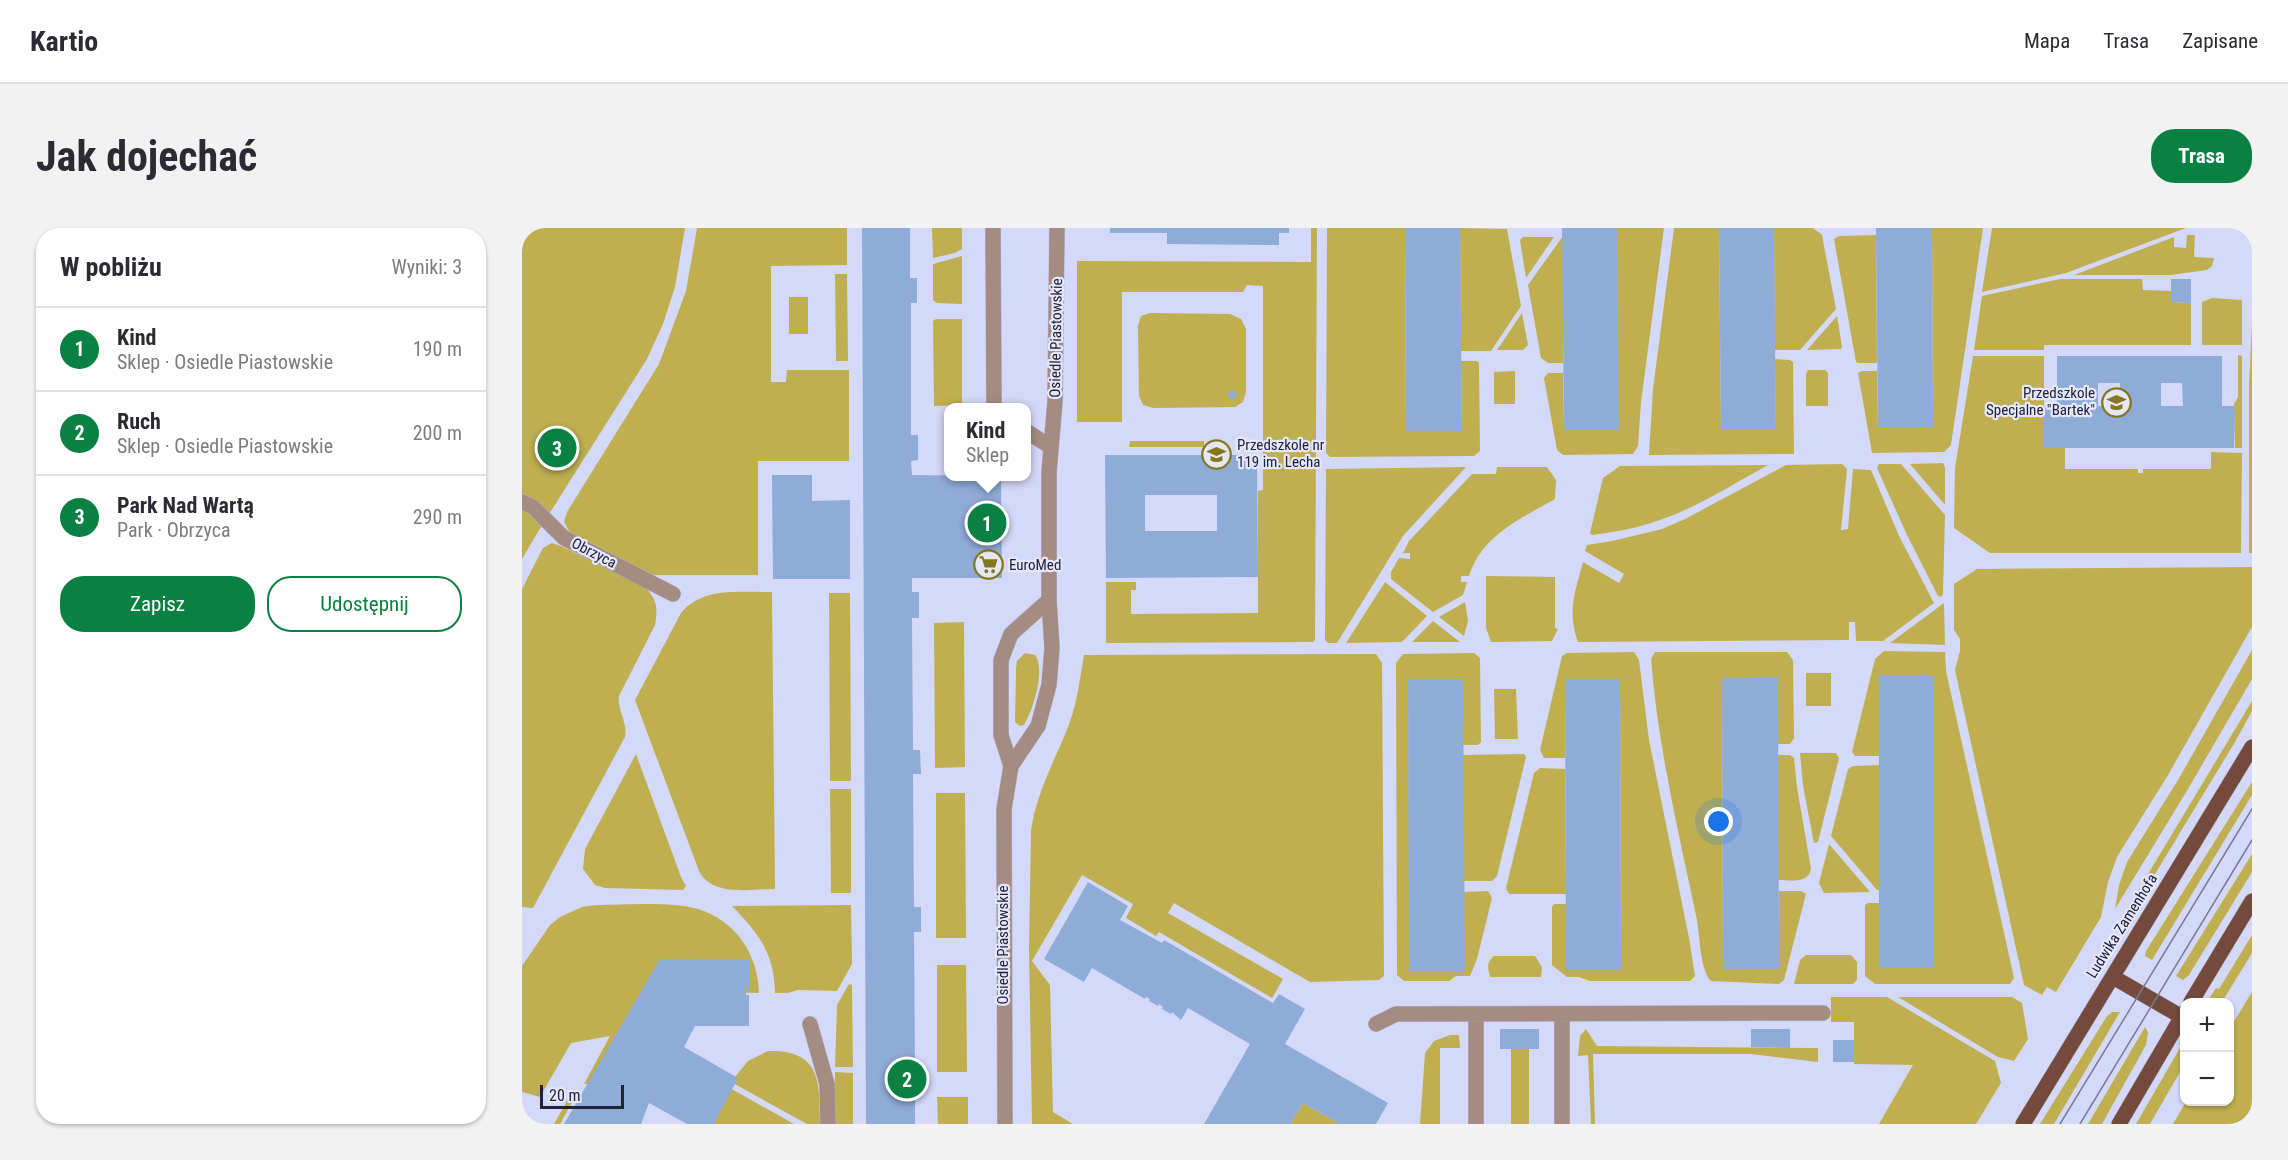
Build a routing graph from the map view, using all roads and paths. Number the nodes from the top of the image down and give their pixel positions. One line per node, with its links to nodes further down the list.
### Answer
1 (993, 228): 3 (street)
2 (1057, 228): 5 (street, Osiedle Piastowskie)
3 (994, 403)
4 (1031, 434): 5 (street)
5 (1051, 447): 8 (street, Osiedle Piastowskie)
6 (522, 502): 7 (street, Obrzyca)
7 (673, 594)
8 (1049, 600): 10 (street, Osiedle Piastowskie); 10 (street, Osiedle Piastowskie)
9 (2252, 747): 12 (main road, Ludwika Zamenhofa)
10 (1011, 766): 22 (street, Osiedle Piastowskie)
11 (2252, 901): 13 (main road)
12 (2113, 977): 15 (main road); 25 (main road, Ludwika Zamenhofa)
13 (2193, 998)
14 (1823, 1013): 17 (street)
15 (2180, 1013)
16 (1476, 1014): 17 (street); 20 (street); 23 (street)
17 (1562, 1014): 24 (street)
18 (2180, 1020): 26 (main road)
19 (810, 1023): 21 (street)
20 (1376, 1024)
21 (828, 1124)
22 (1005, 1124)
23 (1476, 1124)
24 (1562, 1124)
25 (2023, 1124)
26 (2119, 1124)

